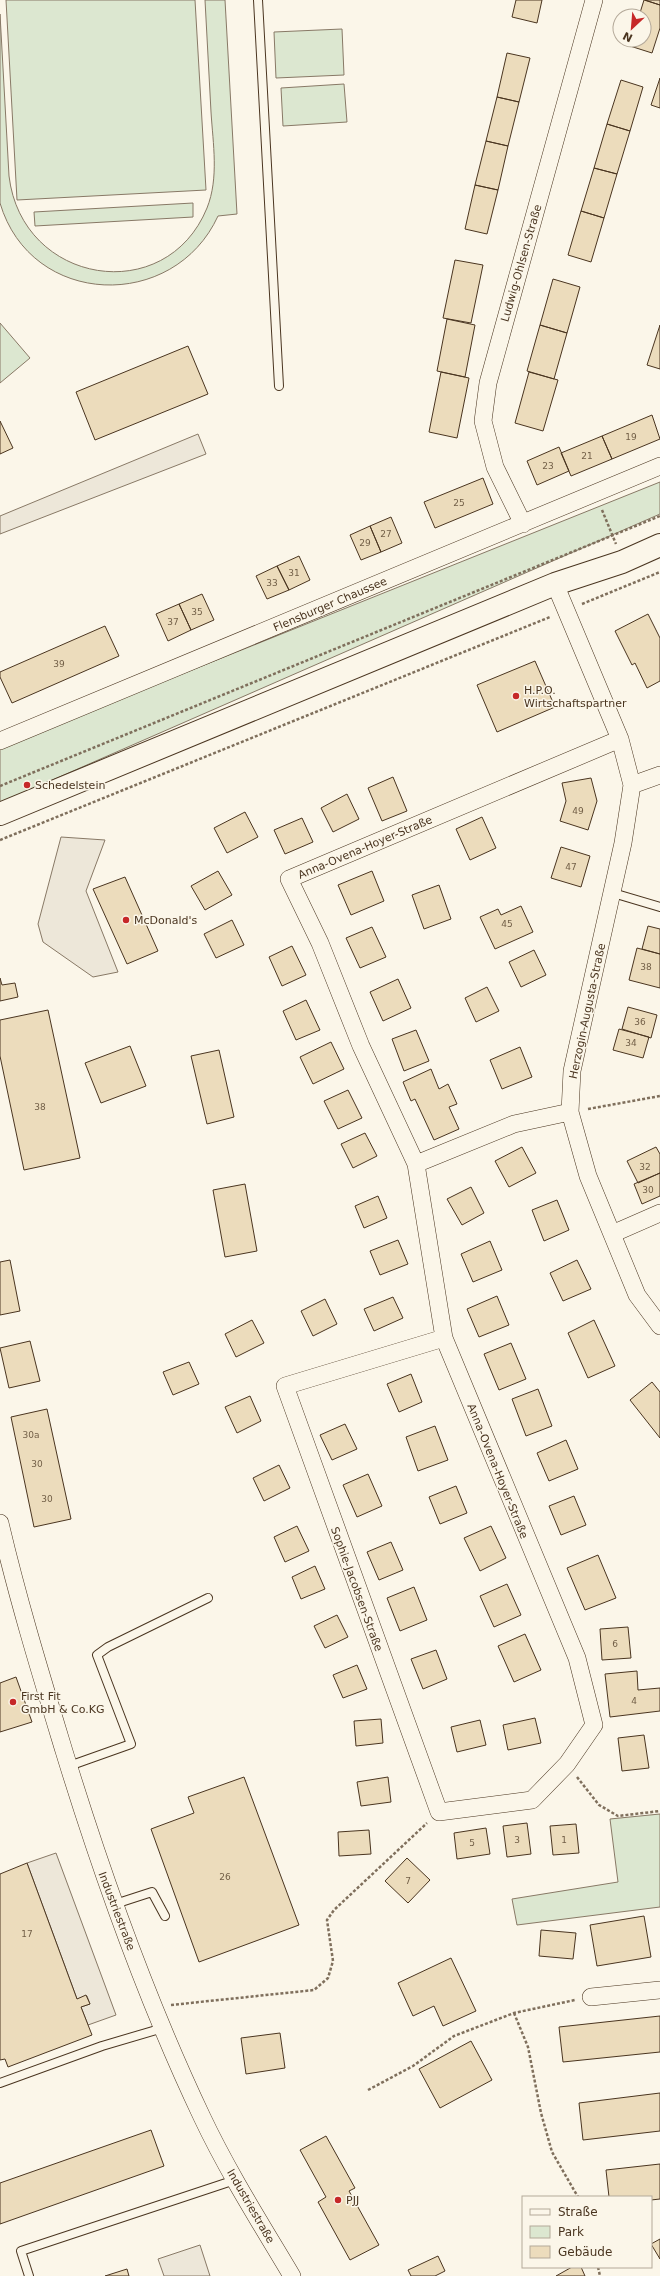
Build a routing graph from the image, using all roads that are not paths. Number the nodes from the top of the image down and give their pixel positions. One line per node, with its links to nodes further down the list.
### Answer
1 (258, 0): 3 (lane)
2 (594, 0): 5 (street, Ludwig-Ohlsen-Straße)
3 (279, 386)
4 (660, 466): 5 (street, Flensburger Chaussee)
5 (524, 524): 9 (street, Flensburger Chaussee)
6 (660, 545): 7 (main road)
7 (555, 584): 8 (street, Herzogin-Augusta-Straße); 12 (main road)
8 (620, 740): 11 (street, Herzogin-Augusta-Straße); 16 (street, Anna-Ovena-Hoyer-Straße)
9 (0, 741)
10 (660, 775): 11 (street)
11 (632, 786): 13 (street, Herzogin-Augusta-Straße)
12 (0, 814)
13 (612, 893): 14 (lane); 15 (street, Herzogin-Augusta-Straße)
14 (660, 907)
15 (570, 1112): 16 (street); 18 (street, Herzogin-Augusta-Straße)
16 (416, 1164): 20 (street, Anna-Ovena-Hoyer-Straße)
17 (660, 1213): 18 (street)
18 (612, 1234): 19 (street, Herzogin-Augusta-Straße)
19 (660, 1326)
20 (444, 1338): 25 (street, Anna-Ovena-Hoyer-Straße); 25 (street, Sophie-Jacobsen-Straße)
21 (0, 1523): 22 (street, Industriestraße)
22 (4, 1563): 24 (street, Industriestraße)
23 (208, 1598): 24 (lane)
24 (69, 1766): 26 (street, Industriestraße)
25 (439, 1812)
26 (115, 1904): 27 (lane); 30 (street, Industriestraße)
27 (165, 1916)
28 (660, 1990): 29 (street)
29 (592, 1997)
30 (163, 2028): 31 (lane); 32 (street, Industriestraße)
31 (0, 2083)
32 (235, 2180): 33 (lane); 34 (street, Industriestraße)
33 (29, 2276)
34 (292, 2276)

